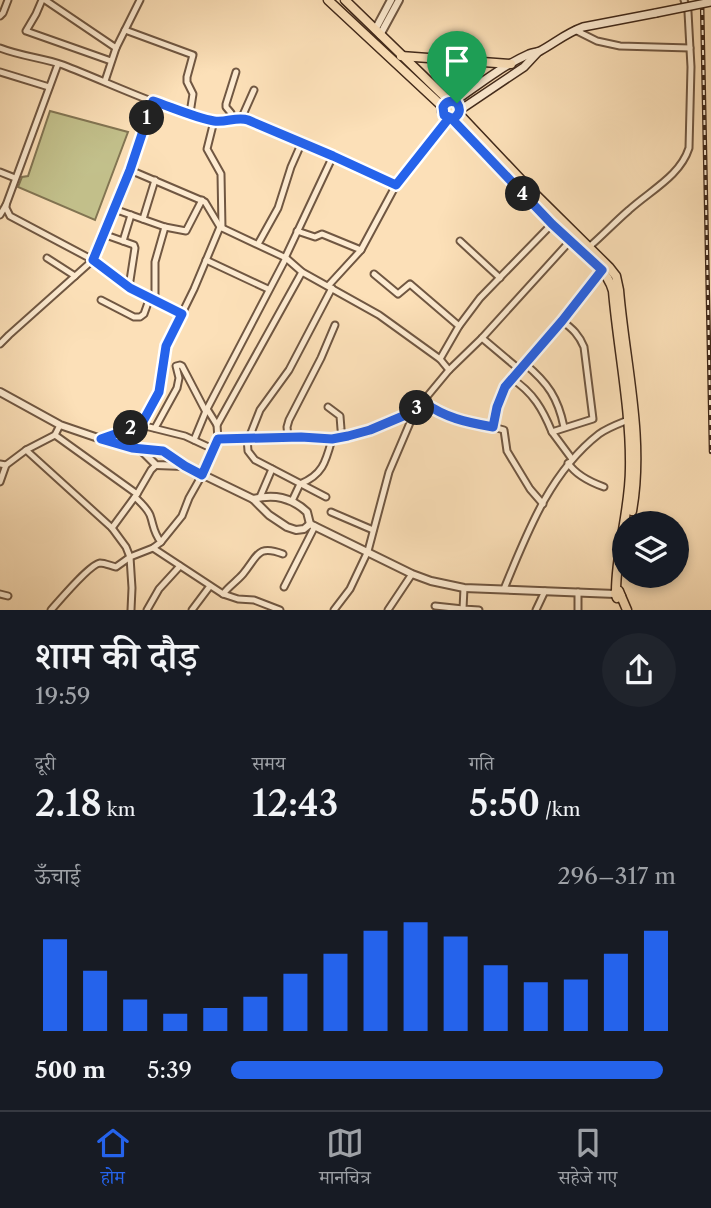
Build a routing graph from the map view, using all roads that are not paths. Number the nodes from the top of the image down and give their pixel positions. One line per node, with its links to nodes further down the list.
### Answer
1 (8, 0): 10 (street)
2 (44, 0): 15 (street); 19 (street)
3 (141, 0): 11 (street)
4 (328, 0): 28 (main road)
5 (345, 0): 13 (main road)
6 (391, 0): 13 (street)
7 (399, 0): 13 (street)
8 (684, 0): 16 (street)
9 (711, 2): 12 (main road, bridge)
10 (0, 16)
11 (125, 30): 15 (street); 29 (street)
12 (575, 30): 16 (street); 17 (main road)
13 (377, 32): 18 (main road)
14 (0, 48): 20 (street)
15 (116, 48): 19 (street)
16 (690, 48): 55 (street)
17 (538, 52): 21 (main road); 28 (main road)
18 (401, 56): 21 (main road); 28 (main road)
19 (111, 61): 24 (street)
20 (58, 64): 24 (street); 25 (street)
21 (511, 64): 28 (main road)
22 (0, 72): 25 (street)
23 (236, 72): 32 (street)
24 (105, 81): 27 (street)
25 (49, 87): 37 (street)
26 (254, 90): 30 (street)
27 (153, 101): 29 (street); 35 (street)
28 (452, 110): 39 (street); 46 (main road); 51 (main road)
29 (190, 113): 31 (street)
30 (242, 117): 32 (street); 33 (street)
31 (214, 121): 32 (street); 48 (street)
32 (230, 121)
33 (302, 142): 34 (street); 54 (street)
34 (333, 156): 39 (street); 49 (street)
35 (130, 170): 38 (street); 42 (street)
36 (0, 172): 37 (street)
37 (15, 177): 41 (street)
38 (155, 180): 40 (street); 45 (street)
39 (396, 185): 56 (street)
40 (202, 200): 47 (street); 48 (street)
41 (6, 205): 43 (street); 59 (street)
42 (114, 209): 44 (street); 50 (street)
43 (0, 215)
44 (131, 215): 45 (street); 53 (street)
45 (143, 219): 47 (street)
46 (552, 224): 51 (main road); 65 (street)
47 (165, 226): 69 (street)
48 (221, 228): 54 (street); 60 (street)
49 (297, 231): 56 (street); 58 (street)
50 (103, 234): 53 (street); 59 (street)
51 (573, 237): 55 (main road); 61 (main road); 75 (street)
52 (460, 241): 65 (street)
53 (124, 242): 67 (street)
54 (258, 244): 58 (street)
55 (589, 247): 87 (main road)
56 (361, 250): 66 (street)
57 (47, 258): 64 (street)
58 (285, 258): 62 (street); 68 (street)
59 (93, 260): 64 (street); 67 (street)
60 (206, 260): 68 (street); 71 (street)
61 (602, 270): 72 (street); 87 (main road)
62 (302, 272): 66 (street); 90 (street)
63 (374, 274): 74 (street)
64 (75, 276): 76 (street)
65 (500, 278): 74 (street)
66 (330, 287): 77 (street); 97 (street)
67 (130, 288): 69 (street)
68 (268, 289): 85 (street)
69 (152, 299): 70 (street); 71 (street)
70 (101, 300)
71 (182, 314): 89 (street)
72 (562, 321): 78 (street); 92 (street)
73 (335, 325): 98 (street)
74 (459, 326): 77 (street)
75 (482, 338): 79 (street); 80 (street)
76 (0, 344)
77 (440, 359): 79 (street)
78 (525, 364): 80 (street); 92 (street)
79 (449, 370): 83 (street)
80 (520, 370): 81 (street)
81 (512, 379): 91 (street); 94 (street)
82 (0, 392): 88 (street)
83 (423, 402): 86 (street); 91 (street)
84 (328, 407): 96 (street)
85 (207, 411): 90 (street); 93 (street); 102 (street)
86 (415, 411): 96 (street); 124 (street)
87 (631, 419): 106 (street); 120 (main road); 141 (main road)
88 (61, 425): 95 (street); 99 (street)
89 (141, 425): 93 (street); 99 (street)
90 (218, 425): 100 (street)
91 (493, 427): 119 (street)
92 (564, 427): 94 (street)
93 (155, 428): 102 (street)
94 (552, 432): 106 (street)
95 (55, 435): 104 (street); 115 (street)
96 (343, 437): 101 (street)
97 (248, 438): 98 (street); 100 (street); 110 (street)
98 (288, 438): 101 (street)
99 (101, 439): 103 (street)
100 (218, 439): 105 (street)
101 (332, 439): 113 (street)
102 (194, 440): 105 (street)
103 (139, 448): 108 (street); 109 (street)
104 (26, 450): 107 (street); 123 (street)
105 (215, 450): 111 (street)
106 (570, 461): 114 (street); 119 (street)
107 (3, 464): 112 (street)
108 (156, 465): 109 (street); 115 (street)
109 (185, 466): 111 (street)
110 (272, 469): 113 (street); 117 (street)
111 (202, 475): 117 (street); 125 (street)
112 (0, 482)
113 (300, 484): 116 (street); 118 (street)
114 (604, 487)
115 (136, 496): 123 (street); 125 (street)
116 (326, 497)
117 (256, 498): 118 (street); 122 (street)
118 (292, 501): 122 (street)
119 (543, 504): 136 (street)
120 (631, 511)
121 (331, 512): 124 (street)
122 (312, 525): 127 (street); 133 (street)
123 (112, 528): 129 (street)
124 (373, 530): 127 (street)
125 (161, 542): 126 (street)
126 (153, 548): 129 (street); 130 (street)
127 (368, 551): 131 (street); 152 (street)
128 (283, 554): 140 (street)
129 (130, 557): 146 (street); 147 (street)
130 (180, 566): 132 (street); 148 (street)
131 (412, 574): 134 (street); 153 (street)
132 (210, 586): 140 (street); 149 (street)
133 (284, 587)
134 (464, 588): 136 (street); 145 (street)
135 (619, 588): 141 (main road)
136 (504, 589): 137 (street)
137 (545, 591): 138 (street); 155 (street)
138 (578, 592): 141 (street); 156 (street)
139 (0, 594): 142 (street)
140 (223, 594): 143 (street)
141 (618, 594): 157 (main road); 158 (main road)
142 (8, 596)
143 (254, 600): 150 (street); 151 (street)
144 (435, 606): 145 (street)
145 (463, 609): 154 (street)
146 (51, 610)
147 (131, 610)
148 (148, 610)
149 (192, 610)
150 (250, 610)
151 (280, 610)
152 (334, 610)
153 (388, 610)
154 (479, 610)
155 (536, 610)
156 (578, 610)
157 (622, 610)
158 (627, 610)

